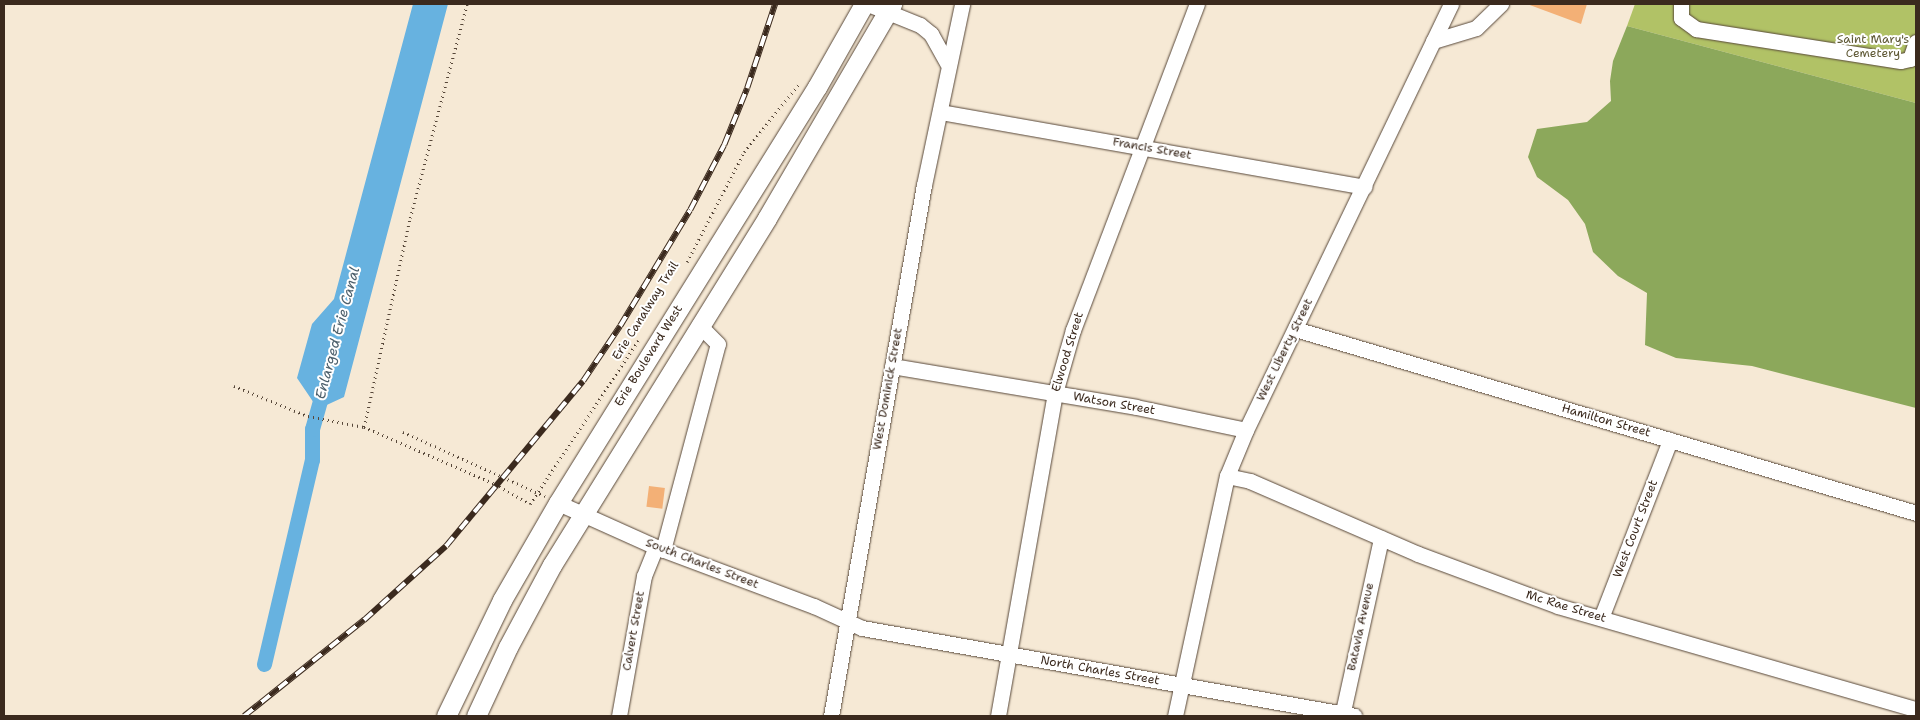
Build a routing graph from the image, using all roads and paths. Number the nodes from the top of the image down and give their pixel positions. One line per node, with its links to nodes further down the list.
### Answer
1 (467, 4): 24 (path)
2 (864, 4): 30 (main road, Erie Boulevard West)
3 (868, 4): 9 (street)
4 (962, 4): 12 (street, West Dominick Street)
5 (1197, 4): 15 (street, Elwood Street)
6 (1451, 4): 10 (street, West Liberty Street)
7 (1501, 4): 10 (street)
8 (1681, 4): 11 (street)
9 (890, 8): 12 (street); 18 (main road)
10 (1434, 41): 16 (street, West Liberty Street)
11 (1916, 42)
12 (947, 63): 14 (street, West Dominick Street)
13 (799, 84): 17 (path, Erie Canalway Trail)
14 (940, 112): 15 (street, Francis Street); 21 (street, West Dominick Street)
15 (1141, 148): 16 (street, Francis Street); 23 (street, Elwood Street)
16 (1364, 187): 19 (street, West Liberty Street)
17 (683, 271)
18 (699, 325): 31 (main road); 34 (street, Calvert Street)
19 (1295, 329): 25 (street, West Liberty Street); 27 (street, Hamilton Street)
20 (640, 337): 29 (path, Erie Canalway Trail)
21 (892, 366): 23 (street, Watson Street); 36 (street, West Dominick Street)
22 (234, 386): 24 (path)
23 (1055, 393): 25 (street, Watson Street); 37 (street, Elwood Street)
24 (364, 427): 29 (path)
25 (1246, 430): 28 (street, West Liberty Street)
26 (403, 432): 29 (path)
27 (1670, 440): 32 (street, Hamilton Street); 35 (street, West Court Street)
28 (1227, 476): 33 (street, Mc Rae Street); 38 (street, West Liberty Street)
29 (538, 493): 30 (path)
30 (558, 503): 31 (street, South Charles Street); 41 (main road, Erie Boulevard West)
31 (583, 513): 34 (street, South Charles Street); 42 (main road)
32 (1916, 513)
33 (1381, 538): 35 (street, Mc Rae Street); 40 (street, Batavia Avenue)
34 (660, 548): 36 (street, South Charles Street); 43 (street, Calvert Street)
35 (1601, 618): 39 (street, Mc Rae Street)
36 (848, 622): 37 (street, North Charles Street); 44 (street, West Dominick Street)
37 (1009, 654): 38 (street, North Charles Street); 45 (street, Elwood Street)
38 (1181, 685): 40 (street, North Charles Street); 46 (street, West Liberty Street)
39 (1916, 709)
40 (1346, 715)
41 (446, 716)
42 (476, 716)
43 (619, 716)
44 (831, 716)
45 (998, 716)
46 (1175, 716)

